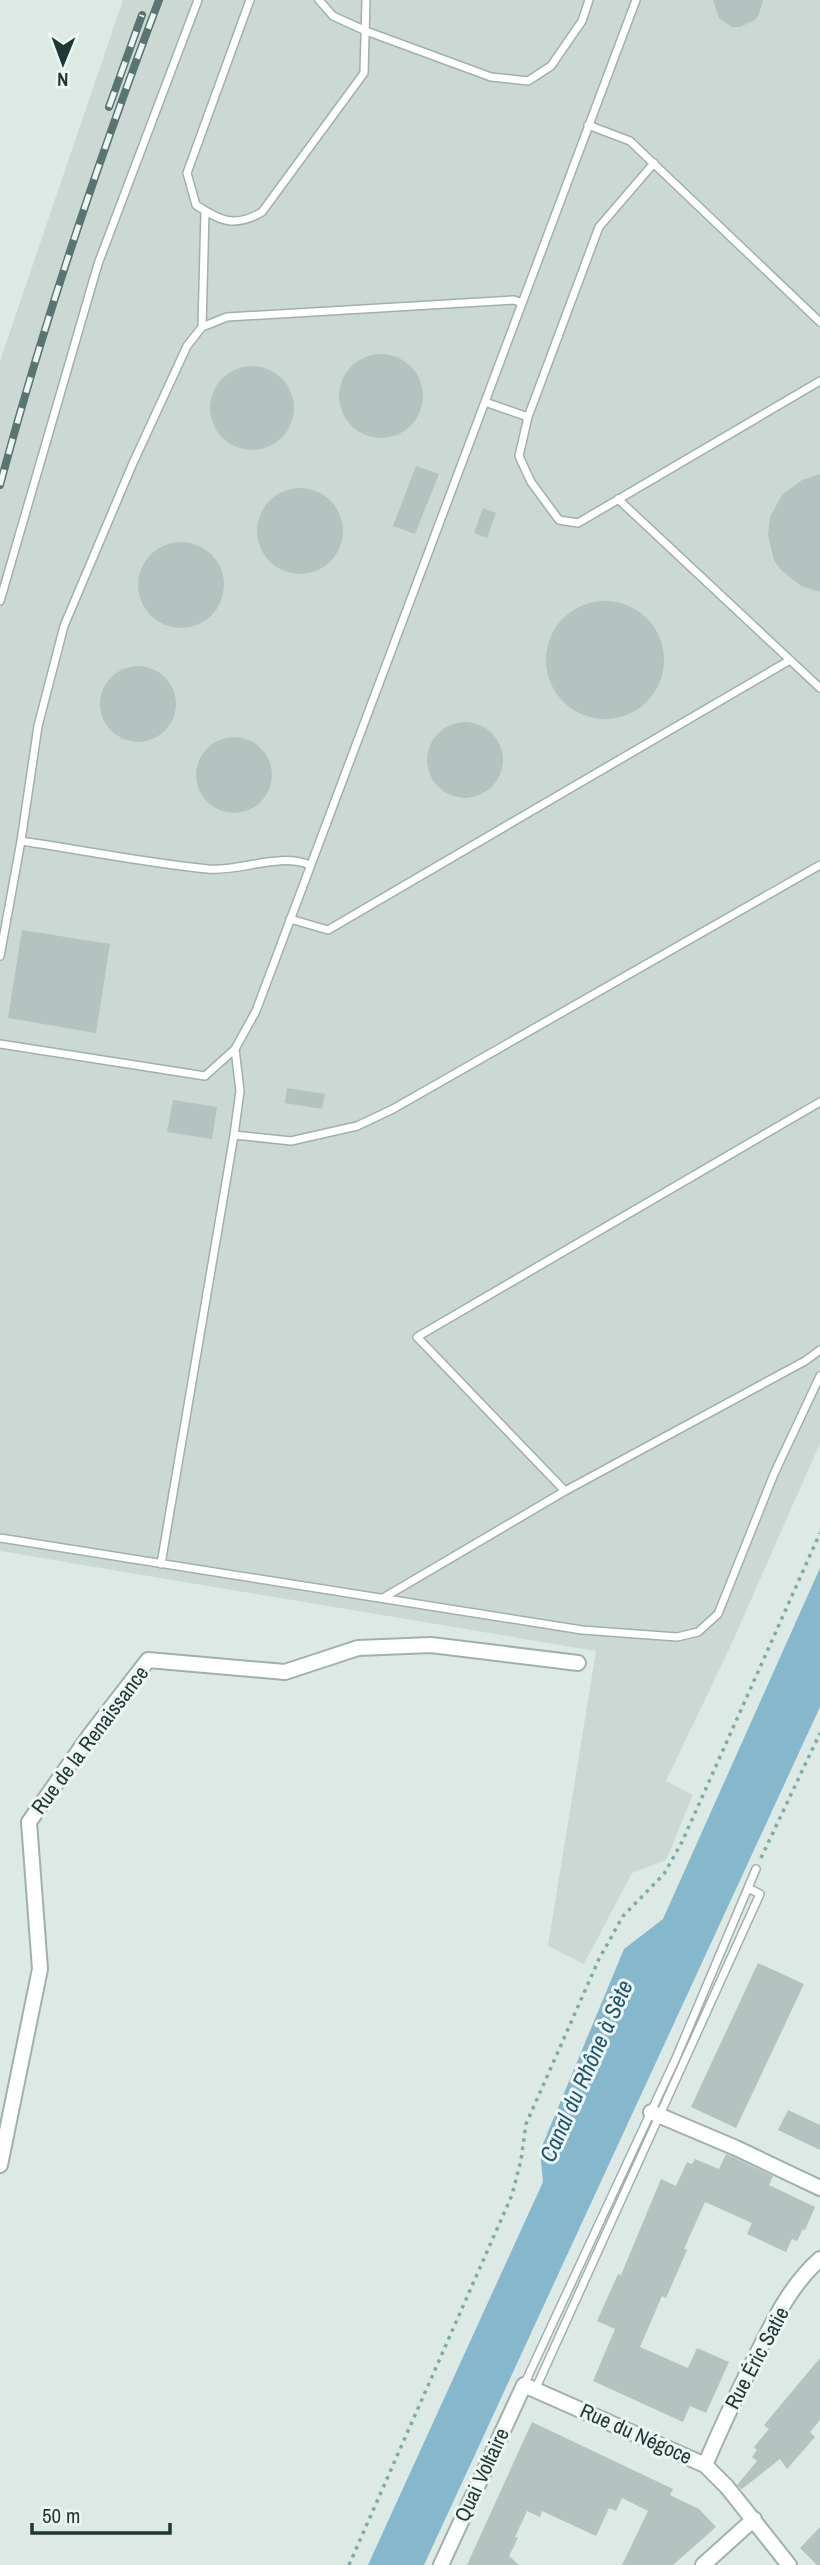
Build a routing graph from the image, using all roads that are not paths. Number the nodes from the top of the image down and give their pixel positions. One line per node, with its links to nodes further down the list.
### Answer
1 (198, 0): 18 (lane)
2 (250, 0): 10 (lane)
3 (318, 0): 7 (lane)
4 (366, 0): 7 (lane)
5 (589, 0): 7 (lane)
6 (636, 0): 8 (lane)
7 (366, 31): 10 (lane)
8 (588, 125): 9 (lane); 11 (lane)
9 (654, 163): 12 (lane); 16 (lane)
10 (205, 212): 13 (lane)
11 (522, 303): 13 (lane); 15 (lane)
12 (820, 323)
13 (202, 327): 21 (lane)
14 (820, 381): 17 (lane)
15 (485, 402): 16 (lane); 23 (lane)
16 (528, 417): 17 (lane)
17 (618, 499): 19 (lane)
18 (0, 601)
19 (790, 660): 20 (lane); 24 (lane)
20 (820, 688)
21 (21, 841): 23 (lane); 25 (lane)
22 (820, 864): 29 (lane)
23 (310, 865): 24 (lane)
24 (290, 919): 27 (lane)
25 (0, 956)
26 (0, 1044): 27 (lane)
27 (235, 1049): 29 (lane)
28 (820, 1102): 32 (lane)
29 (234, 1135): 34 (lane)
30 (820, 1350): 32 (lane)
31 (820, 1376): 35 (lane)
32 (565, 1491): 35 (lane)
33 (0, 1538): 34 (lane)
34 (161, 1564): 35 (lane)
35 (382, 1599)
36 (578, 1664): 40 (street, Rue de la Renaissance)
37 (756, 1869): 38 (lane)
38 (748, 1888): 39 (lane); 39 (lane)
39 (656, 2114): 41 (street); 43 (lane); 43 (lane)
40 (0, 2165)
41 (820, 2188)
42 (820, 2259): 44 (street, Rue Éric Satie)
43 (529, 2388): 44 (street, Rue du Négoce); 46 (street, Quai Voltaire)
44 (705, 2465): 45 (street, Rue du Négoce)
45 (754, 2519): 47 (street); 48 (street, Rue du Négoce)
46 (441, 2565)
47 (703, 2565)
48 (789, 2565)

